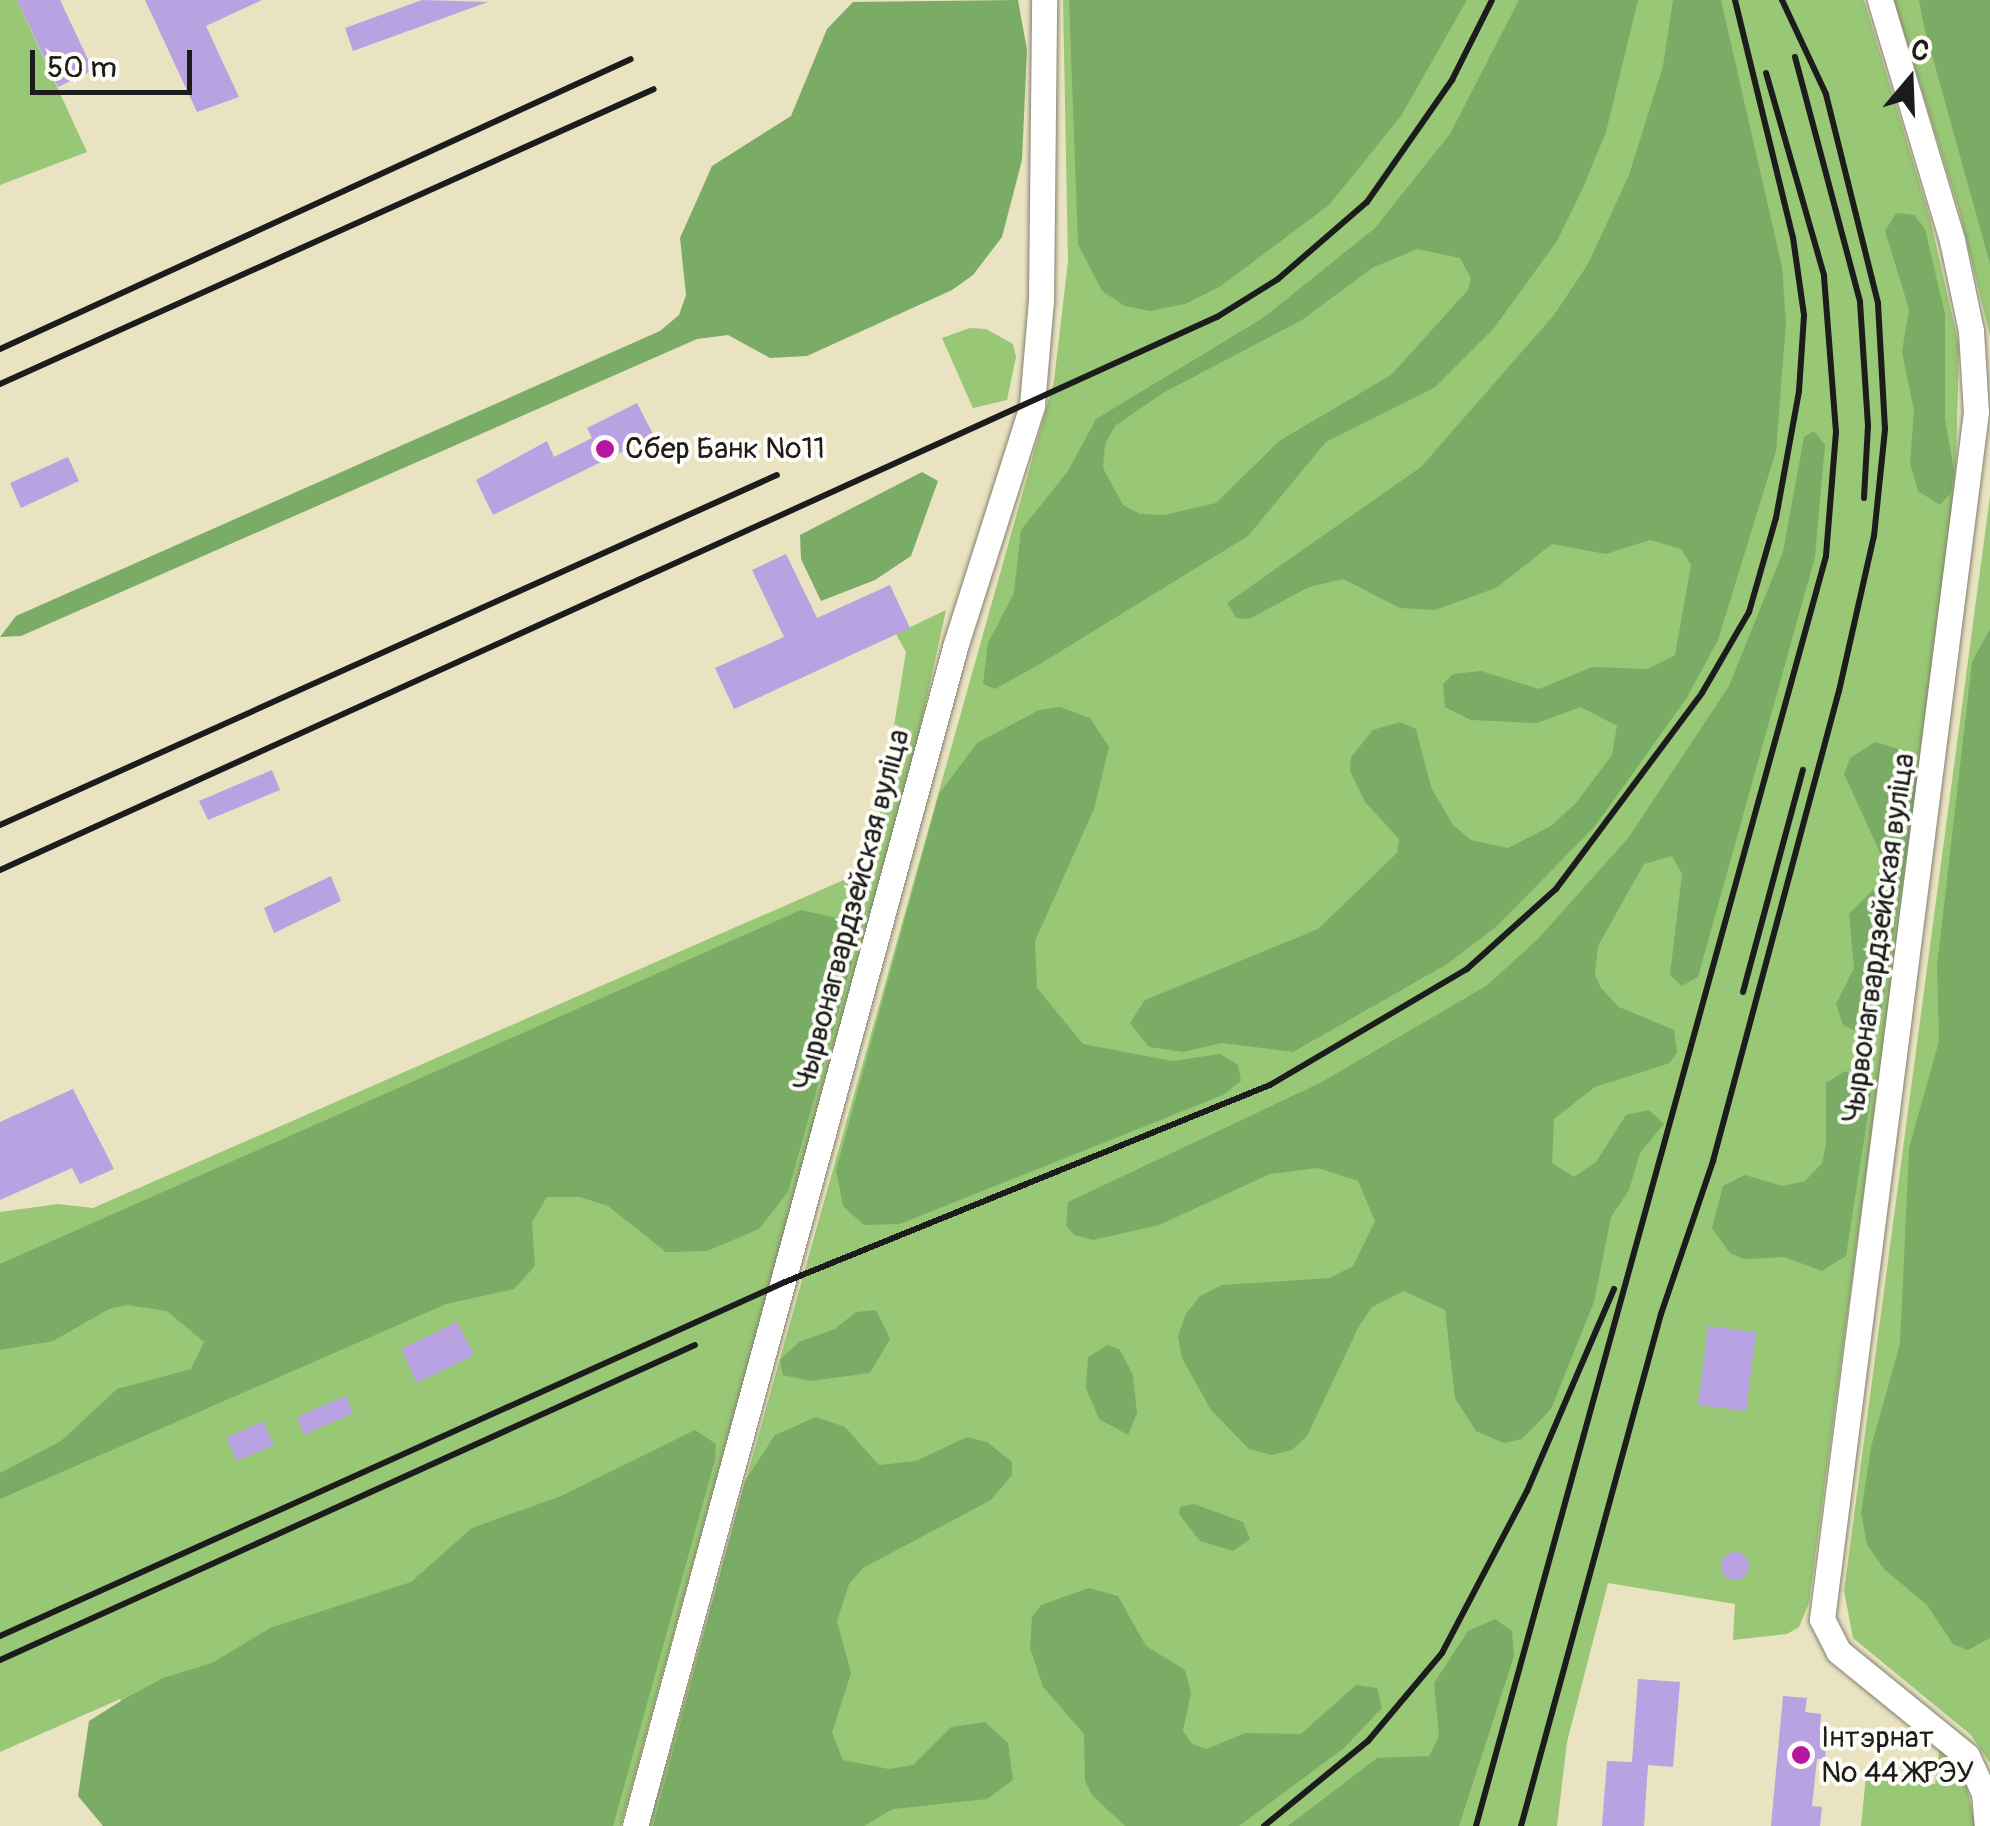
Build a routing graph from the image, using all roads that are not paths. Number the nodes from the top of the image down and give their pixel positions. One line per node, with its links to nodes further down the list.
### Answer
1 (1044, 0): 3 (street, Чырвонагвардзейская вуліца)
2 (1880, 0): 4 (street, Чырвонагвардзейская вуліца)
3 (635, 1826)
4 (1987, 1826)

